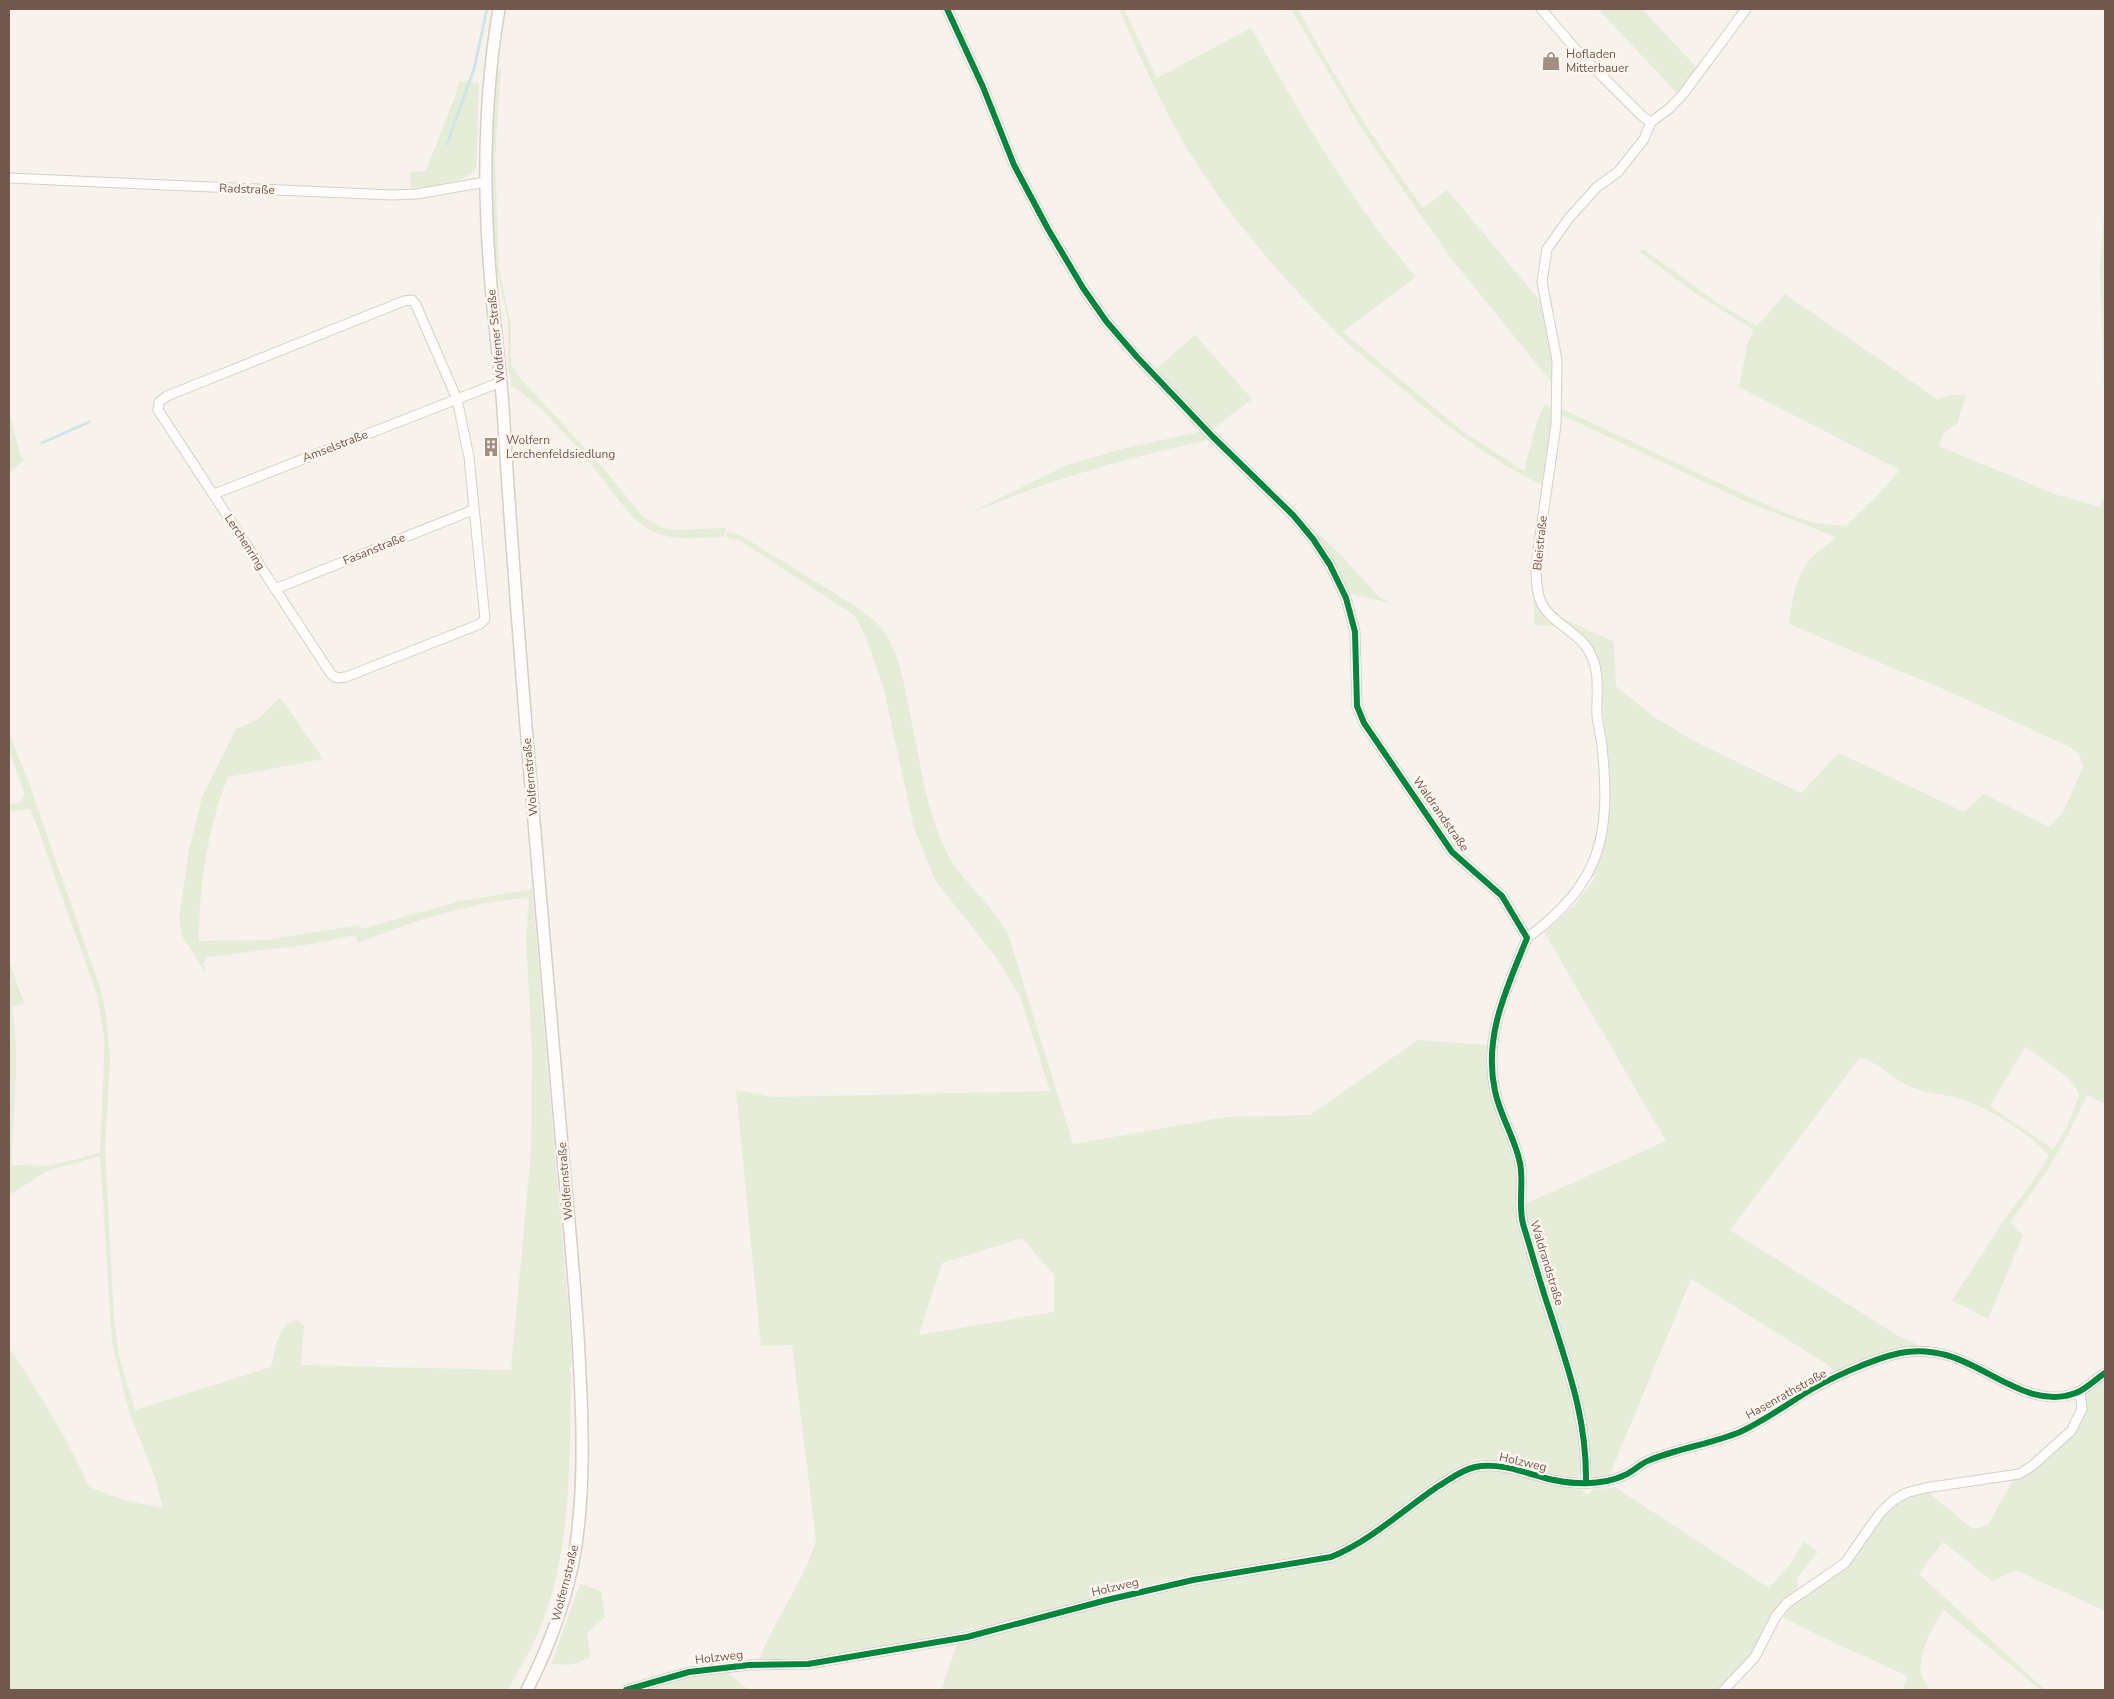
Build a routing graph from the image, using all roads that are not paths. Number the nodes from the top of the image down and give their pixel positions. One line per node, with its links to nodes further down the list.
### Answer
1 (499, 9): 7 (main road, Wolferner Straße)
2 (947, 9): 14 (street, Waldrandstraße)
3 (1542, 9): 5 (street)
4 (1746, 9): 5 (street)
5 (1651, 122): 14 (street, Bleistraße)
6 (9, 178): 7 (street, Radstraße)
7 (485, 182): 8 (main road, Wolferner Straße)
8 (501, 382): 9 (street); 13 (main road, Wolferner Straße)
9 (457, 399): 10 (street, Amselstraße); 10 (street, Lerchenring); 11 (street, Lerchenring)
10 (214, 494): 12 (street, Lerchenring)
11 (473, 510): 12 (street, Fasanstraße); 12 (street, Lerchenring)
12 (275, 589)
13 (521, 664): 18 (main road, Wolfernstraße)
14 (1527, 938): 17 (street, Waldrandstraße)
15 (2105, 1372): 16 (street, Hasenrathstraße)
16 (2080, 1391): 17 (street, Hasenrathstraße); 20 (street)
17 (1586, 1483): 19 (street, Holzweg)
18 (527, 1690)
19 (626, 1690)
20 (1724, 1690)

